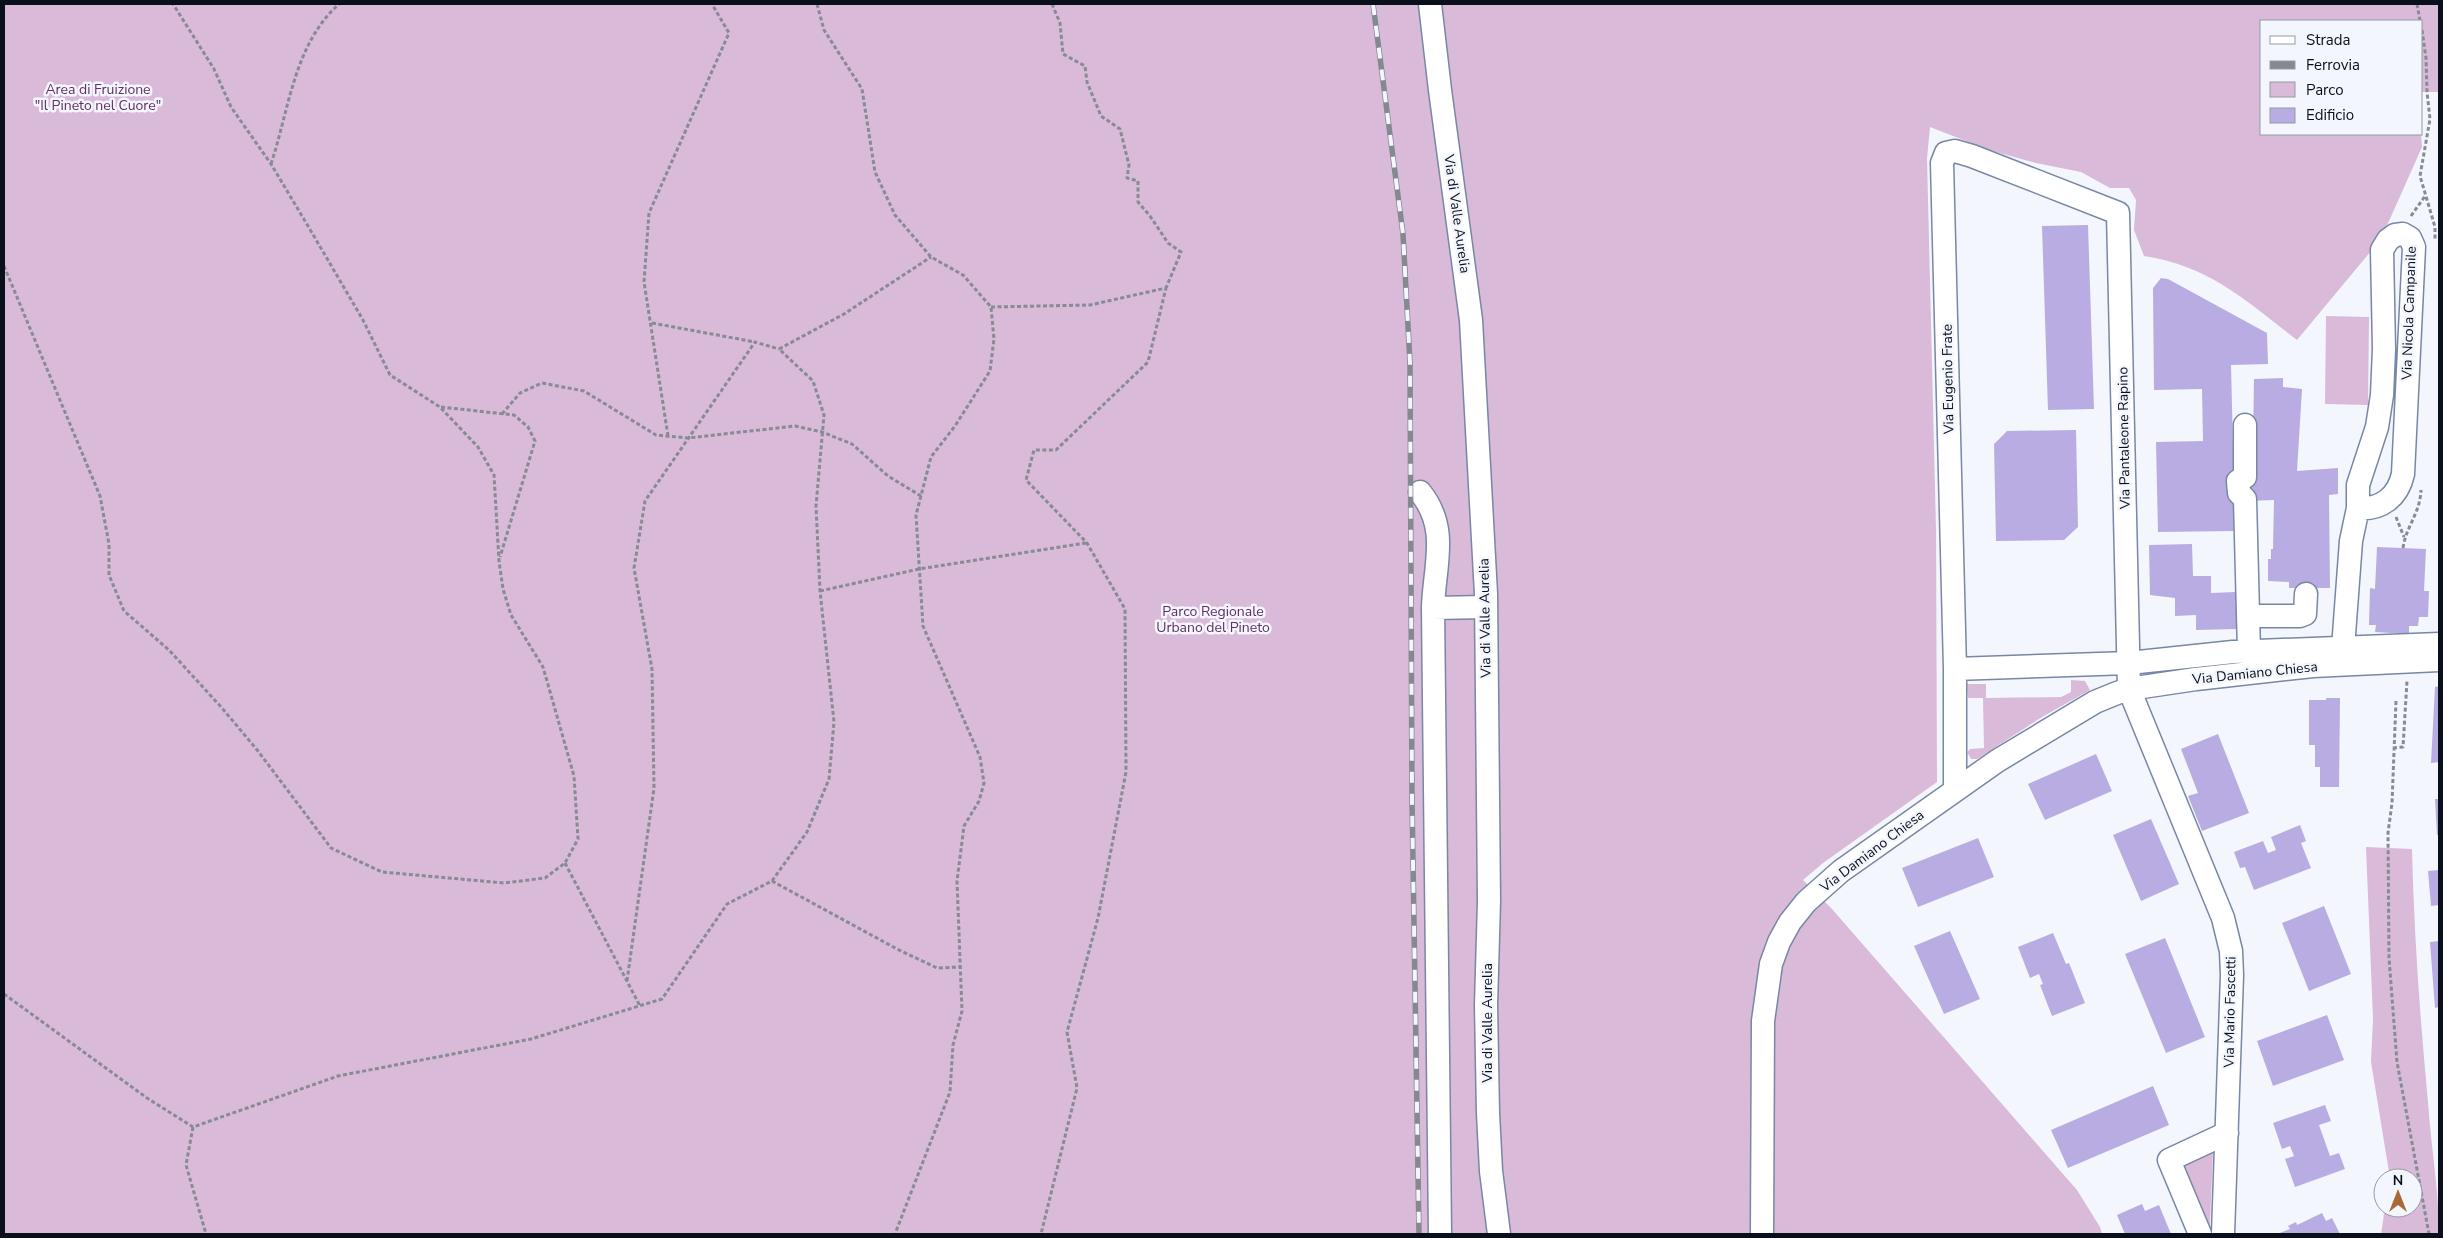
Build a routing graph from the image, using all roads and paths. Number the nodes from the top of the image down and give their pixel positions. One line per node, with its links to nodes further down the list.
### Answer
1 (173, 4): 9 (path)
2 (339, 4): 9 (path)
3 (712, 4): 15 (path)
4 (817, 4): 11 (path)
5 (1052, 4): 13 (path)
6 (1430, 4): 32 (street, Via di Valle Aurelia)
7 (2416, 4): 8 (path)
8 (2420, 20)
9 (271, 164): 18 (path)
10 (2118, 213): 41 (street, Via Pantaleone Rapino); 42 (street, Via Eugenio Frate)
11 (931, 257): 14 (path); 17 (path)
12 (4, 266): 48 (path)
13 (1166, 288): 14 (path); 27 (path)
14 (991, 307): 25 (path)
15 (652, 322): 16 (path); 22 (path)
16 (755, 342): 17 (path); 23 (path)
17 (779, 349): 21 (path)
18 (440, 407): 19 (path); 28 (path)
19 (502, 414): 22 (path); 28 (path)
20 (2245, 425): 34 (street)
21 (822, 432): 23 (path); 25 (path); 30 (path)
22 (668, 436): 23 (path)
23 (688, 438): 51 (path)
24 (1420, 492): 33 (street)
25 (921, 496): 29 (path)
26 (2358, 508): 26 (street, Via Nicola Campanile); 36 (street, Via Nicola Campanile)
27 (1087, 543): 29 (path); 58 (path)
28 (499, 561): 48 (path)
29 (919, 569): 30 (path); 50 (path)
30 (820, 591): 49 (path)
31 (2306, 594): 34 (street)
32 (1486, 607): 33 (street); 60 (street, Via di Valle Aurelia)
33 (1433, 608): 59 (street)
34 (2248, 616): 37 (street)
35 (2439, 644): 38 (street)
36 (2343, 648): 37 (street, Via Damiano Chiesa); 38 (street, Via Damiano Chiesa)
37 (2249, 651): 40 (street, Via Damiano Chiesa)
38 (2382, 654): 39 (street); 43 (street, Via Damiano Chiesa)
39 (2439, 660)
40 (2166, 661): 41 (street, Via Damiano Chiesa); 43 (street, Via Damiano Chiesa)
41 (2129, 663): 42 (street, Via Damiano Chiesa); 43 (street)
42 (1955, 669): 47 (street, Via Eugenio Frate)
43 (2129, 688): 47 (street, Via Damiano Chiesa); 55 (street, Via Mario Fascetti)
44 (2396, 701): 46 (path)
45 (2406, 704): 46 (path)
46 (2393, 748): 64 (path)
47 (1955, 789): 61 (street, Via Damiano Chiesa)
48 (566, 863): 51 (path)
49 (772, 881): 50 (path); 53 (path)
50 (960, 967): 57 (path)
51 (627, 981): 53 (path)
52 (4, 994): 54 (path)
53 (640, 1006): 54 (path)
54 (193, 1127): 56 (path)
55 (2227, 1133): 62 (street); 63 (street, Via Mario Fascetti)
56 (206, 1234)
57 (895, 1234)
58 (1041, 1234)
59 (1440, 1234)
60 (1499, 1234)
61 (1762, 1234)
62 (2200, 1234)
63 (2223, 1234)
64 (2429, 1234)

